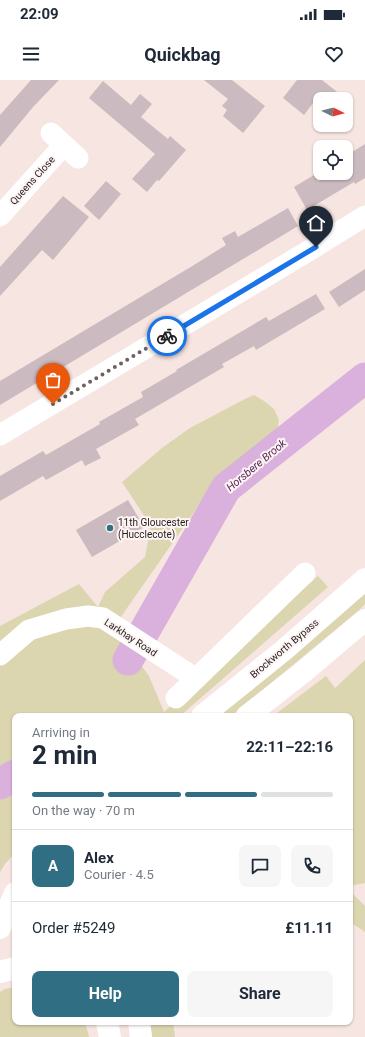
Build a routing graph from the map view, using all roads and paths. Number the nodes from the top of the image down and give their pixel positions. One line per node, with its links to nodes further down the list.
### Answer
1 (64, 145): 2 (street, Queens Close)
2 (0, 216)
3 (356, 222): 4 (street)
4 (0, 435)
5 (305, 573): 9 (street)
6 (365, 579): 11 (highway, Brockworth Bypass)
7 (365, 620): 12 (highway)
8 (0, 656): 9 (street, Larkhay Road)
9 (195, 678): 10 (street)
10 (176, 698)
11 (206, 713)
12 (251, 713)
13 (12, 900): 14 (highway)
14 (0, 928)
15 (12, 969): 16 (highway)
16 (0, 972)
17 (108, 1025): 19 (highway)
18 (139, 1025): 20 (highway)
19 (110, 1037)
20 (141, 1037)

